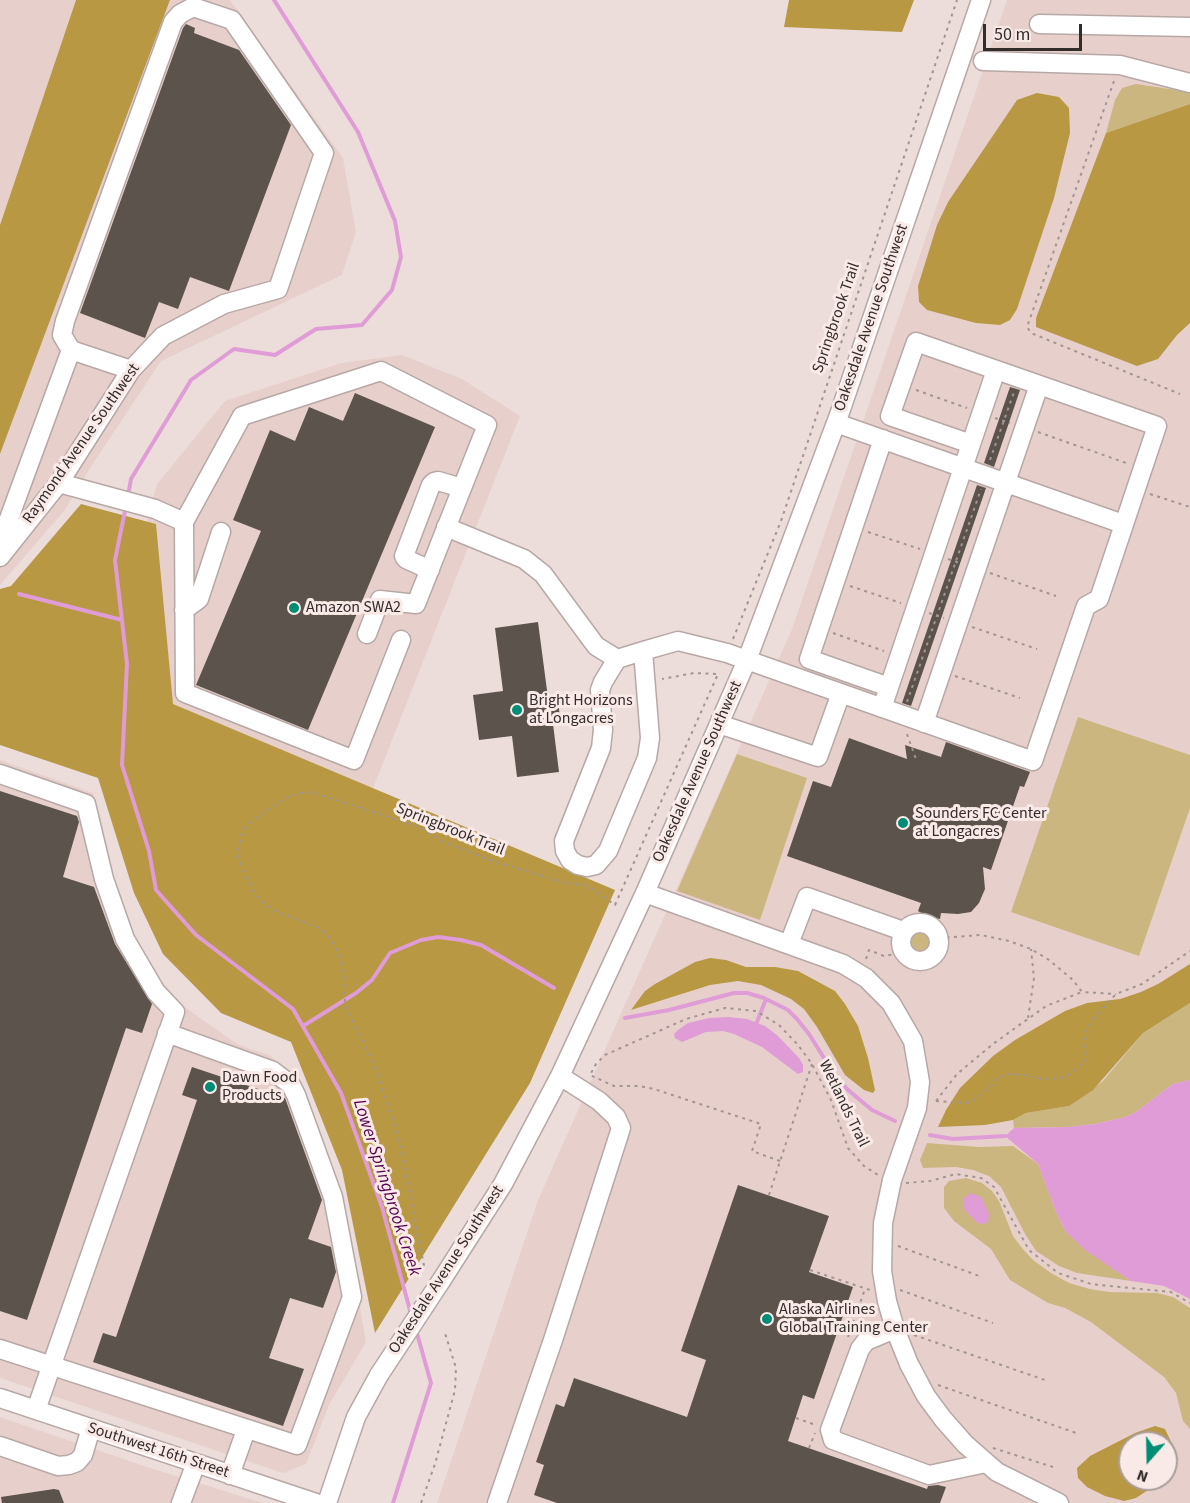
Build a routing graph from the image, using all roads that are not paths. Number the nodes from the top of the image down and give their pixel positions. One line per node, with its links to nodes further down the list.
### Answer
1 (981, 0): 10 (street, Oakesdale Avenue Southwest)
2 (1039, 24): 3 (street)
3 (1190, 27)
4 (983, 61): 5 (street)
5 (1190, 83)
6 (71, 350): 7 (street); 7 (street, Raymond Avenue Southwest); 21 (street)
7 (131, 370): 14 (street, Raymond Avenue Southwest)
8 (996, 370): 9 (street); 12 (street); 12 (street)
9 (1039, 385): 15 (street); 18 (street)
10 (836, 423): 11 (street); 29 (street, Oakesdale Avenue Southwest)
11 (883, 439): 13 (street); 30 (street)
12 (971, 444): 13 (street)
13 (963, 468): 15 (street); 30 (street)
14 (59, 483): 17 (street); 22 (street, Raymond Avenue Southwest)
15 (1006, 483): 18 (street); 33 (street)
16 (462, 489): 17 (street); 19 (street); 23 (street)
17 (184, 522): 24 (street)
18 (1123, 524): 33 (street)
19 (446, 527): 23 (street); 28 (street)
20 (221, 532): 24 (street)
21 (0, 543)
22 (0, 557)
23 (430, 570): 25 (street)
24 (184, 610): 26 (street)
25 (367, 633)
26 (401, 640)
27 (643, 651): 28 (street); 28 (street); 29 (street)
28 (618, 659)
29 (747, 660): 31 (street); 34 (street, Oakesdale Avenue Southwest)
30 (889, 687): 32 (street)
31 (841, 693): 32 (street); 34 (street)
32 (882, 708): 33 (street)
33 (924, 723)
34 (719, 724): 36 (street, Oakesdale Avenue Southwest)
35 (0, 774): 39 (street)
36 (645, 893): 38 (street); 40 (street, Oakesdale Avenue Southwest)
37 (903, 931): 37 (street); 38 (street)
38 (789, 944): 41 (street)
39 (167, 1033): 43 (street); 47 (street)
40 (560, 1076): 54 (street, Oakesdale Avenue Southwest, bridge); 55 (street)
41 (895, 1329): 49 (street); 49 (street)
42 (0, 1349): 43 (street)
43 (51, 1366): 45 (street); 47 (street)
44 (0, 1398): 45 (street, Southwest 16th Street)
45 (36, 1410): 46 (street, Southwest 16th Street)
46 (91, 1428): 48 (street); 50 (street, Southwest 16th Street)
47 (246, 1430): 51 (street)
48 (0, 1446)
49 (986, 1454): 56 (street)
50 (196, 1463): 51 (street, Southwest 16th Street); 52 (street)
51 (230, 1475): 53 (street, Southwest 16th Street)
52 (182, 1503)
53 (316, 1503)
54 (327, 1503)
55 (497, 1503)
56 (1059, 1503)

